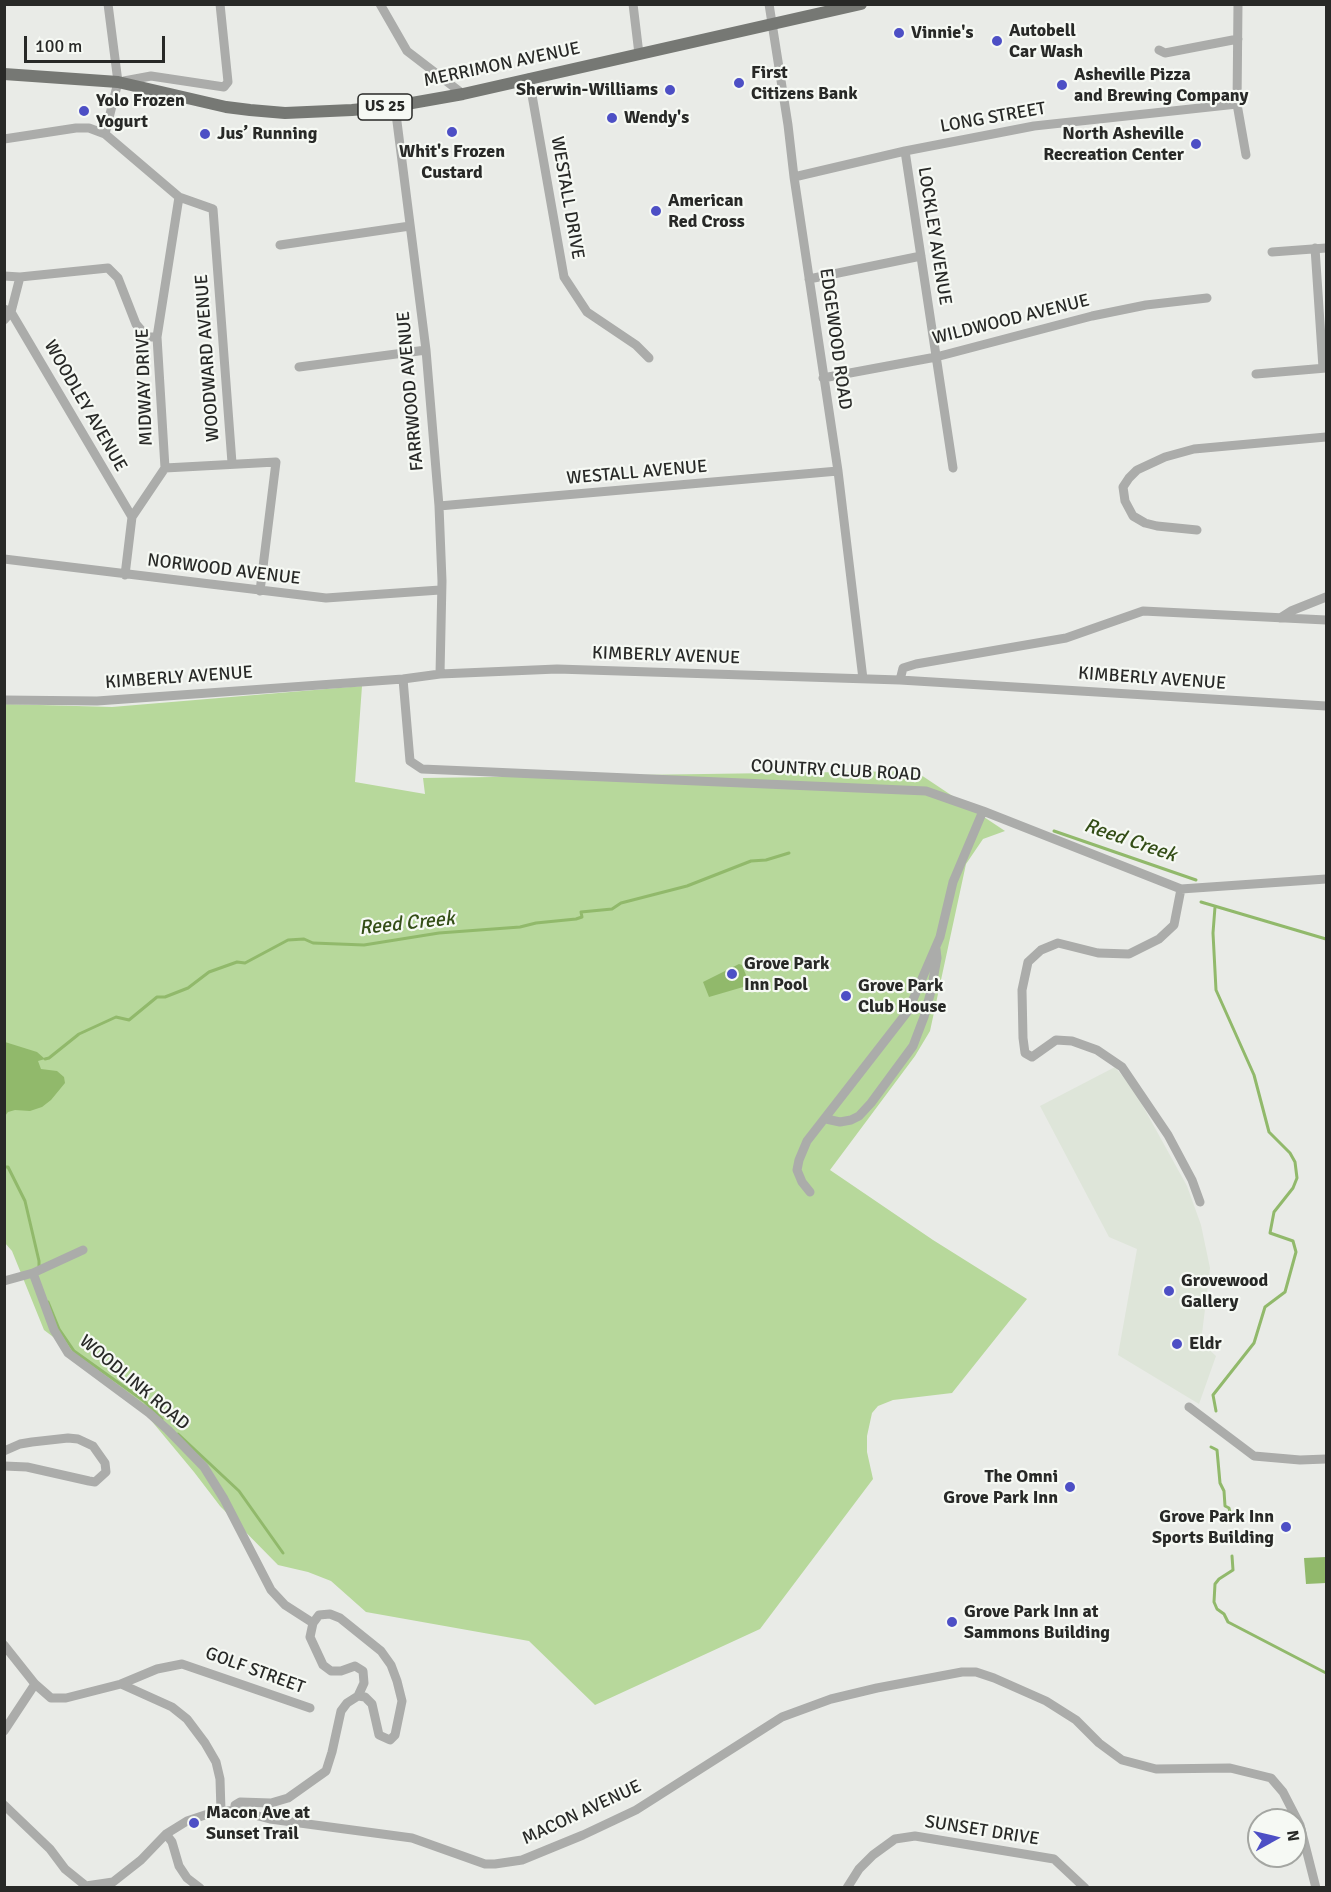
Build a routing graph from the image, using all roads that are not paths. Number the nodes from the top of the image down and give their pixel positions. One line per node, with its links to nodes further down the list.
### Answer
1 (108, 4): 14 (street)
2 (220, 4): 14 (street)
3 (380, 4): 15 (street)
4 (633, 4): 11 (street)
5 (769, 4): 8 (street, EDGEWOOD ROAD)
6 (861, 4): 8 (main road, MERRIMON AVENUE / US 25)
7 (1238, 4): 9 (street)
8 (772, 25): 11 (main road, MERRIMON AVENUE / US 25); 22 (street, EDGEWOOD ROAD)
9 (1238, 39): 10 (street); 16 (street)
10 (1159, 50)
11 (639, 54): 13 (main road, MERRIMON AVENUE / US 25)
12 (4, 74): 14 (main road, MERRIMON AVENUE / US 25)
13 (530, 78): 15 (main road, MERRIMON AVENUE / US 25); 39 (street, WESTALL DRIVE)
14 (118, 82): 17 (main road, MERRIMON AVENUE / US 25); 18 (street)
15 (463, 94): 17 (main road, MERRIMON AVENUE / US 25)
16 (1237, 104): 20 (street, LONG STREET); 21 (street)
17 (395, 106): 24 (street, FARRWOOD AVENUE)
18 (105, 134): 19 (street); 23 (street, WOODWARD AVENUE)
19 (4, 139)
20 (904, 151): 22 (street, LONG STREET); 29 (street, LOCKLEY AVENUE)
21 (1246, 154)
22 (794, 177): 32 (street, EDGEWOOD ROAD)
23 (178, 198): 36 (street, MIDWAY DRIVE); 45 (street, WOODWARD AVENUE)
24 (410, 226): 25 (street); 37 (street, FARRWOOD AVENUE)
25 (280, 244)
26 (1315, 248): 27 (street); 28 (street); 41 (street)
27 (1326, 248)
28 (1272, 252)
29 (921, 256): 32 (street); 38 (street, LOCKLEY AVENUE)
30 (4, 276): 31 (street)
31 (20, 277): 34 (street); 36 (street)
32 (809, 279): 43 (street, EDGEWOOD ROAD)
33 (1208, 298): 38 (street, WILDWOOD AVENUE)
34 (8, 310): 35 (street); 50 (street, WOODLEY AVENUE)
35 (4, 320)
36 (157, 337): 46 (street, MIDWAY DRIVE)
37 (426, 350): 40 (street); 49 (street, FARRWOOD AVENUE)
38 (936, 357): 43 (street, WILDWOOD AVENUE); 47 (street, LOCKLEY AVENUE)
39 (649, 358)
40 (299, 367)
41 (1325, 368): 42 (street)
42 (1256, 374)
43 (823, 378): 48 (street, EDGEWOOD ROAD)
44 (1326, 437): 51 (street)
45 (232, 463): 46 (street); 55 (street, WOODWARD AVENUE)
46 (165, 468): 50 (street)
47 (953, 468)
48 (838, 471): 49 (street, WESTALL AVENUE); 61 (street, EDGEWOOD ROAD)
49 (439, 506): 54 (street, FARRWOOD AVENUE)
50 (132, 517): 53 (street)
51 (1197, 530)
52 (4, 559): 53 (street, NORWOOD AVENUE)
53 (125, 575): 55 (street, NORWOOD AVENUE)
54 (440, 590): 55 (street, NORWOOD AVENUE); 59 (street, FARRWOOD AVENUE)
55 (260, 591)
56 (1326, 597): 57 (street)
57 (1280, 618): 58 (street); 62 (street)
58 (1326, 620)
59 (440, 674): 60 (street, KIMBERLY AVENUE); 61 (street, KIMBERLY AVENUE)
60 (404, 679): 63 (street, KIMBERLY AVENUE); 65 (street, COUNTRY CLUB ROAD)
61 (863, 679): 62 (street, KIMBERLY AVENUE)
62 (900, 680): 64 (street, KIMBERLY AVENUE)
63 (4, 700)
64 (1326, 706)
65 (983, 811): 67 (street, COUNTRY CLUB ROAD); 68 (street)
66 (1326, 879): 67 (street, COUNTRY CLUB ROAD)
67 (1181, 889): 71 (street)
68 (935, 947): 69 (street); 69 (street)
69 (826, 1119): 70 (street)
70 (810, 1192)
71 (1200, 1203)
72 (83, 1250): 73 (street)
73 (33, 1273): 74 (street); 79 (street, WOODLINK ROAD)
74 (4, 1281)
75 (1190, 1407): 77 (street)
76 (4, 1451): 78 (street)
77 (1326, 1459)
78 (4, 1466)
79 (313, 1623): 83 (street); 83 (street)
80 (4, 1645): 81 (street)
81 (34, 1684): 82 (street, GOLF STREET); 85 (street)
82 (121, 1684): 84 (street, GOLF STREET); 88 (street)
83 (358, 1696): 87 (street)
84 (310, 1708)
85 (4, 1731)
86 (4, 1804): 89 (street, MACON AVENUE)
87 (235, 1810): 88 (street, MACON AVENUE); 93 (street, MACON AVENUE)
88 (221, 1811): 89 (street, MACON AVENUE)
89 (166, 1834): 90 (street)
90 (200, 1887)
91 (847, 1887): 92 (street, SUNSET DRIVE)
92 (1085, 1887)
93 (1316, 1887)

